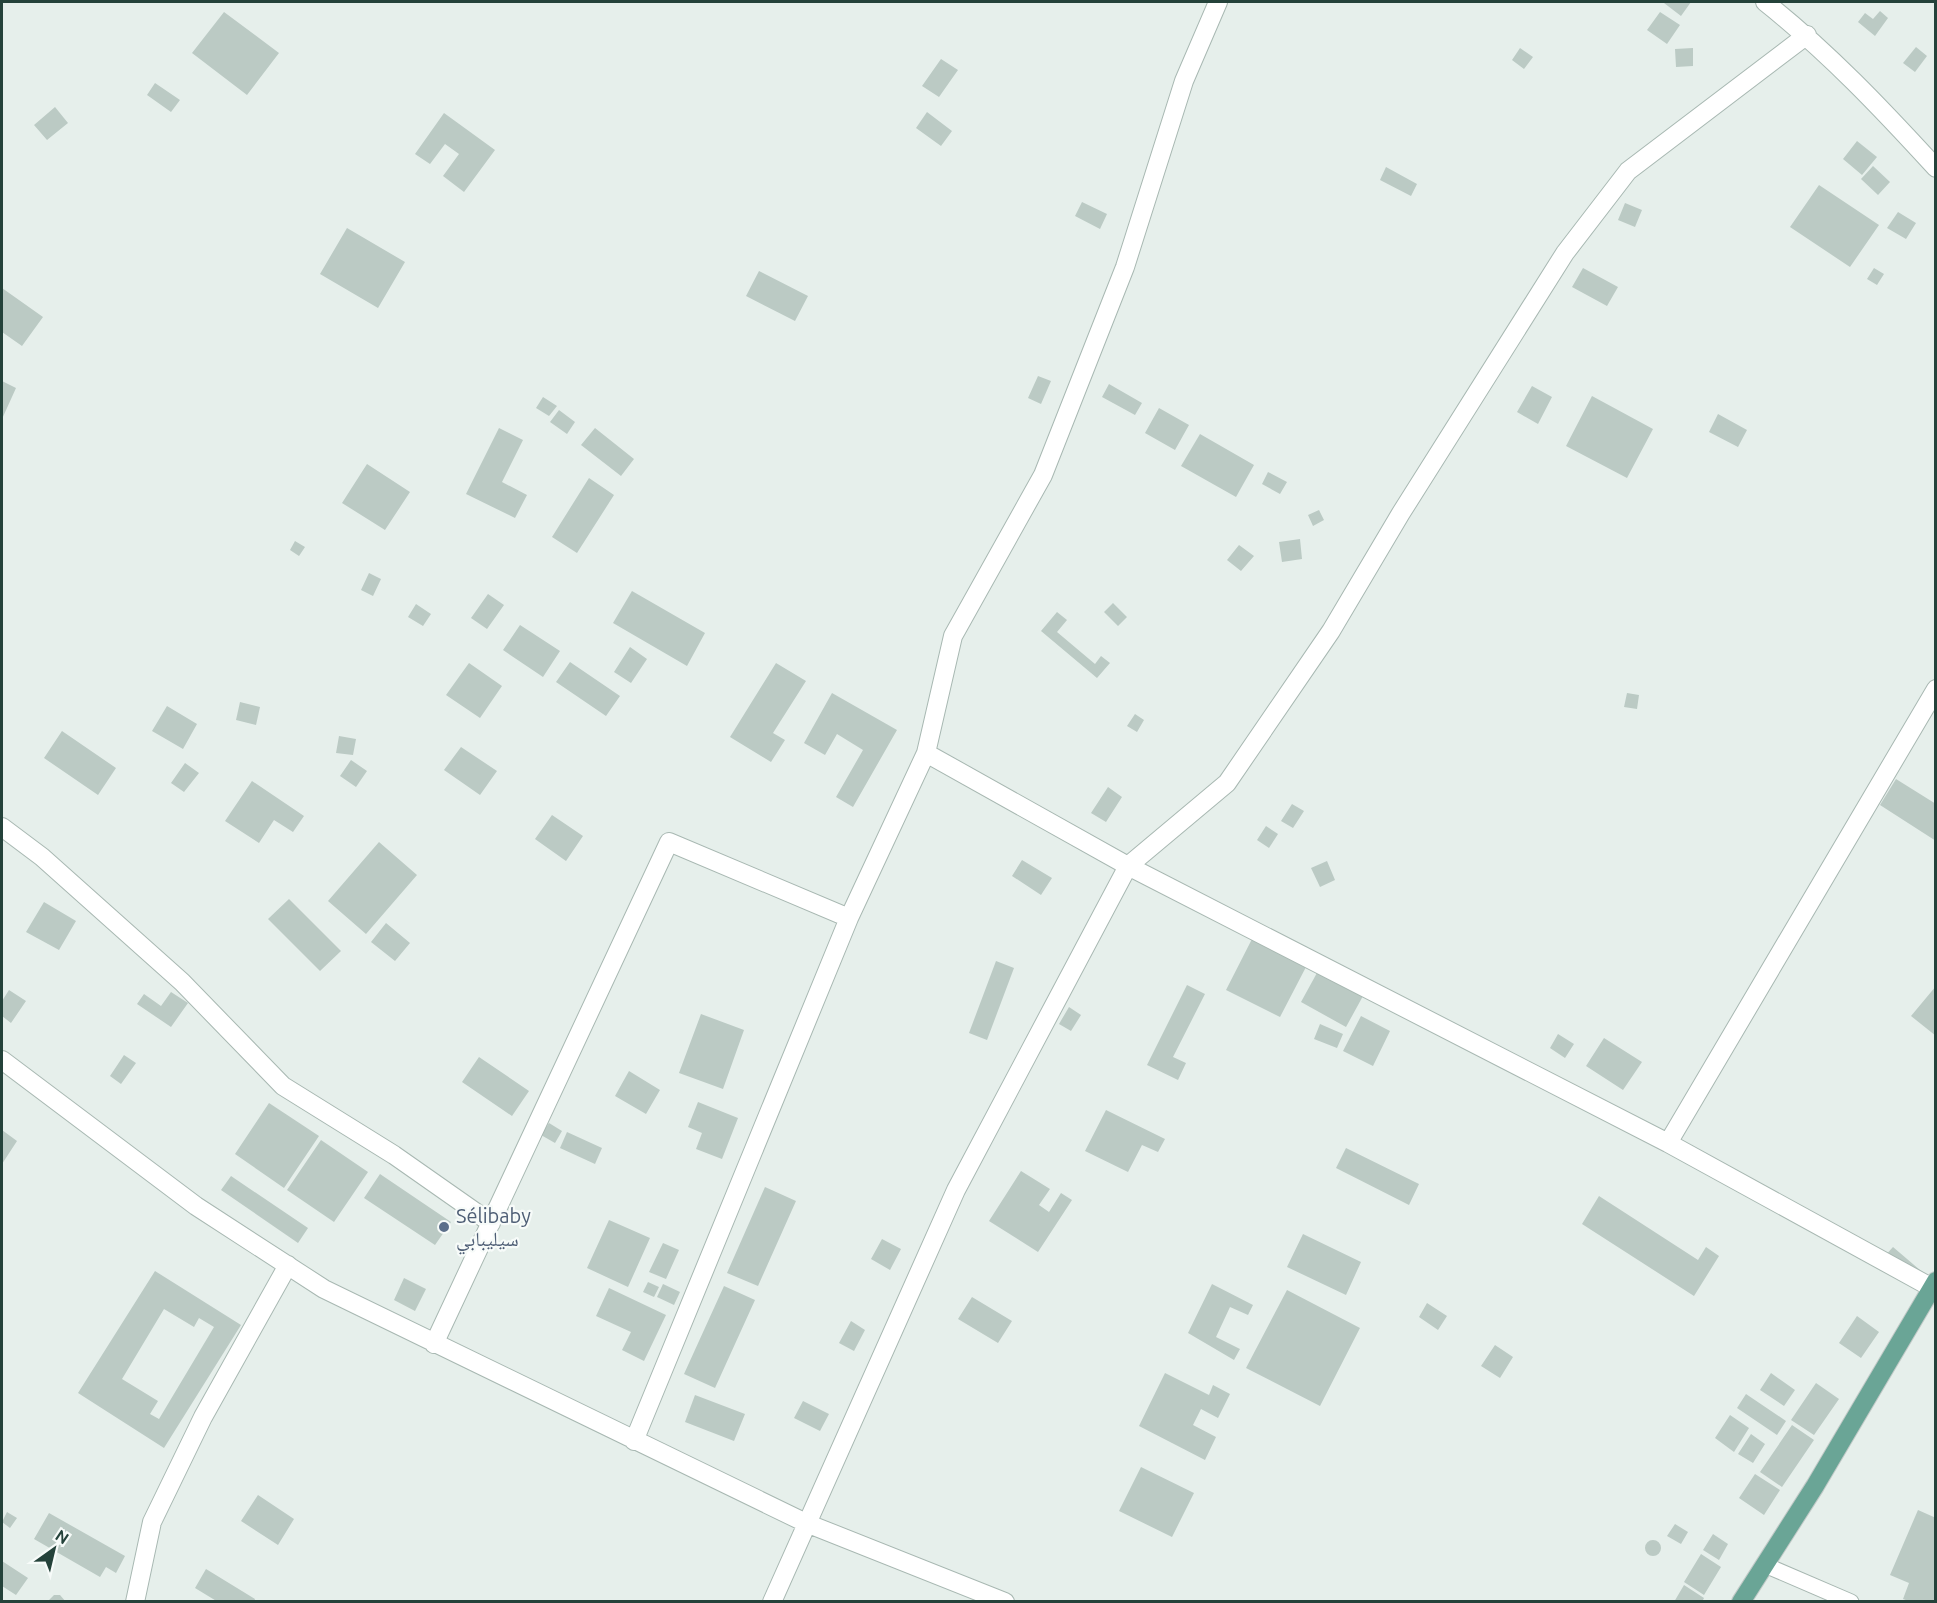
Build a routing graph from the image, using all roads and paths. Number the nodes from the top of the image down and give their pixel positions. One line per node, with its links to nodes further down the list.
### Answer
1 (1218, 2): 6 (street)
2 (1765, 2): 3 (street)
3 (1807, 35): 4 (street); 8 (street)
4 (1935, 168)
5 (1935, 688): 11 (street)
6 (926, 753): 8 (street); 9 (street)
7 (2, 827): 12 (street)
8 (1128, 866): 11 (street); 17 (street)
9 (849, 918): 12 (street); 16 (street)
10 (2, 1060): 13 (street)
11 (1668, 1143): 14 (street)
12 (491, 1223): 15 (street)
13 (288, 1265): 15 (street); 19 (street)
14 (1934, 1286): 18 (main road)
15 (434, 1344): 16 (street)
16 (634, 1441): 17 (street)
17 (806, 1523): 20 (street); 21 (street)
18 (1765, 1565): 22 (main road); 23 (lane)
19 (135, 1602)
20 (772, 1602)
21 (1005, 1602)
22 (1741, 1602)
23 (1851, 1602)

